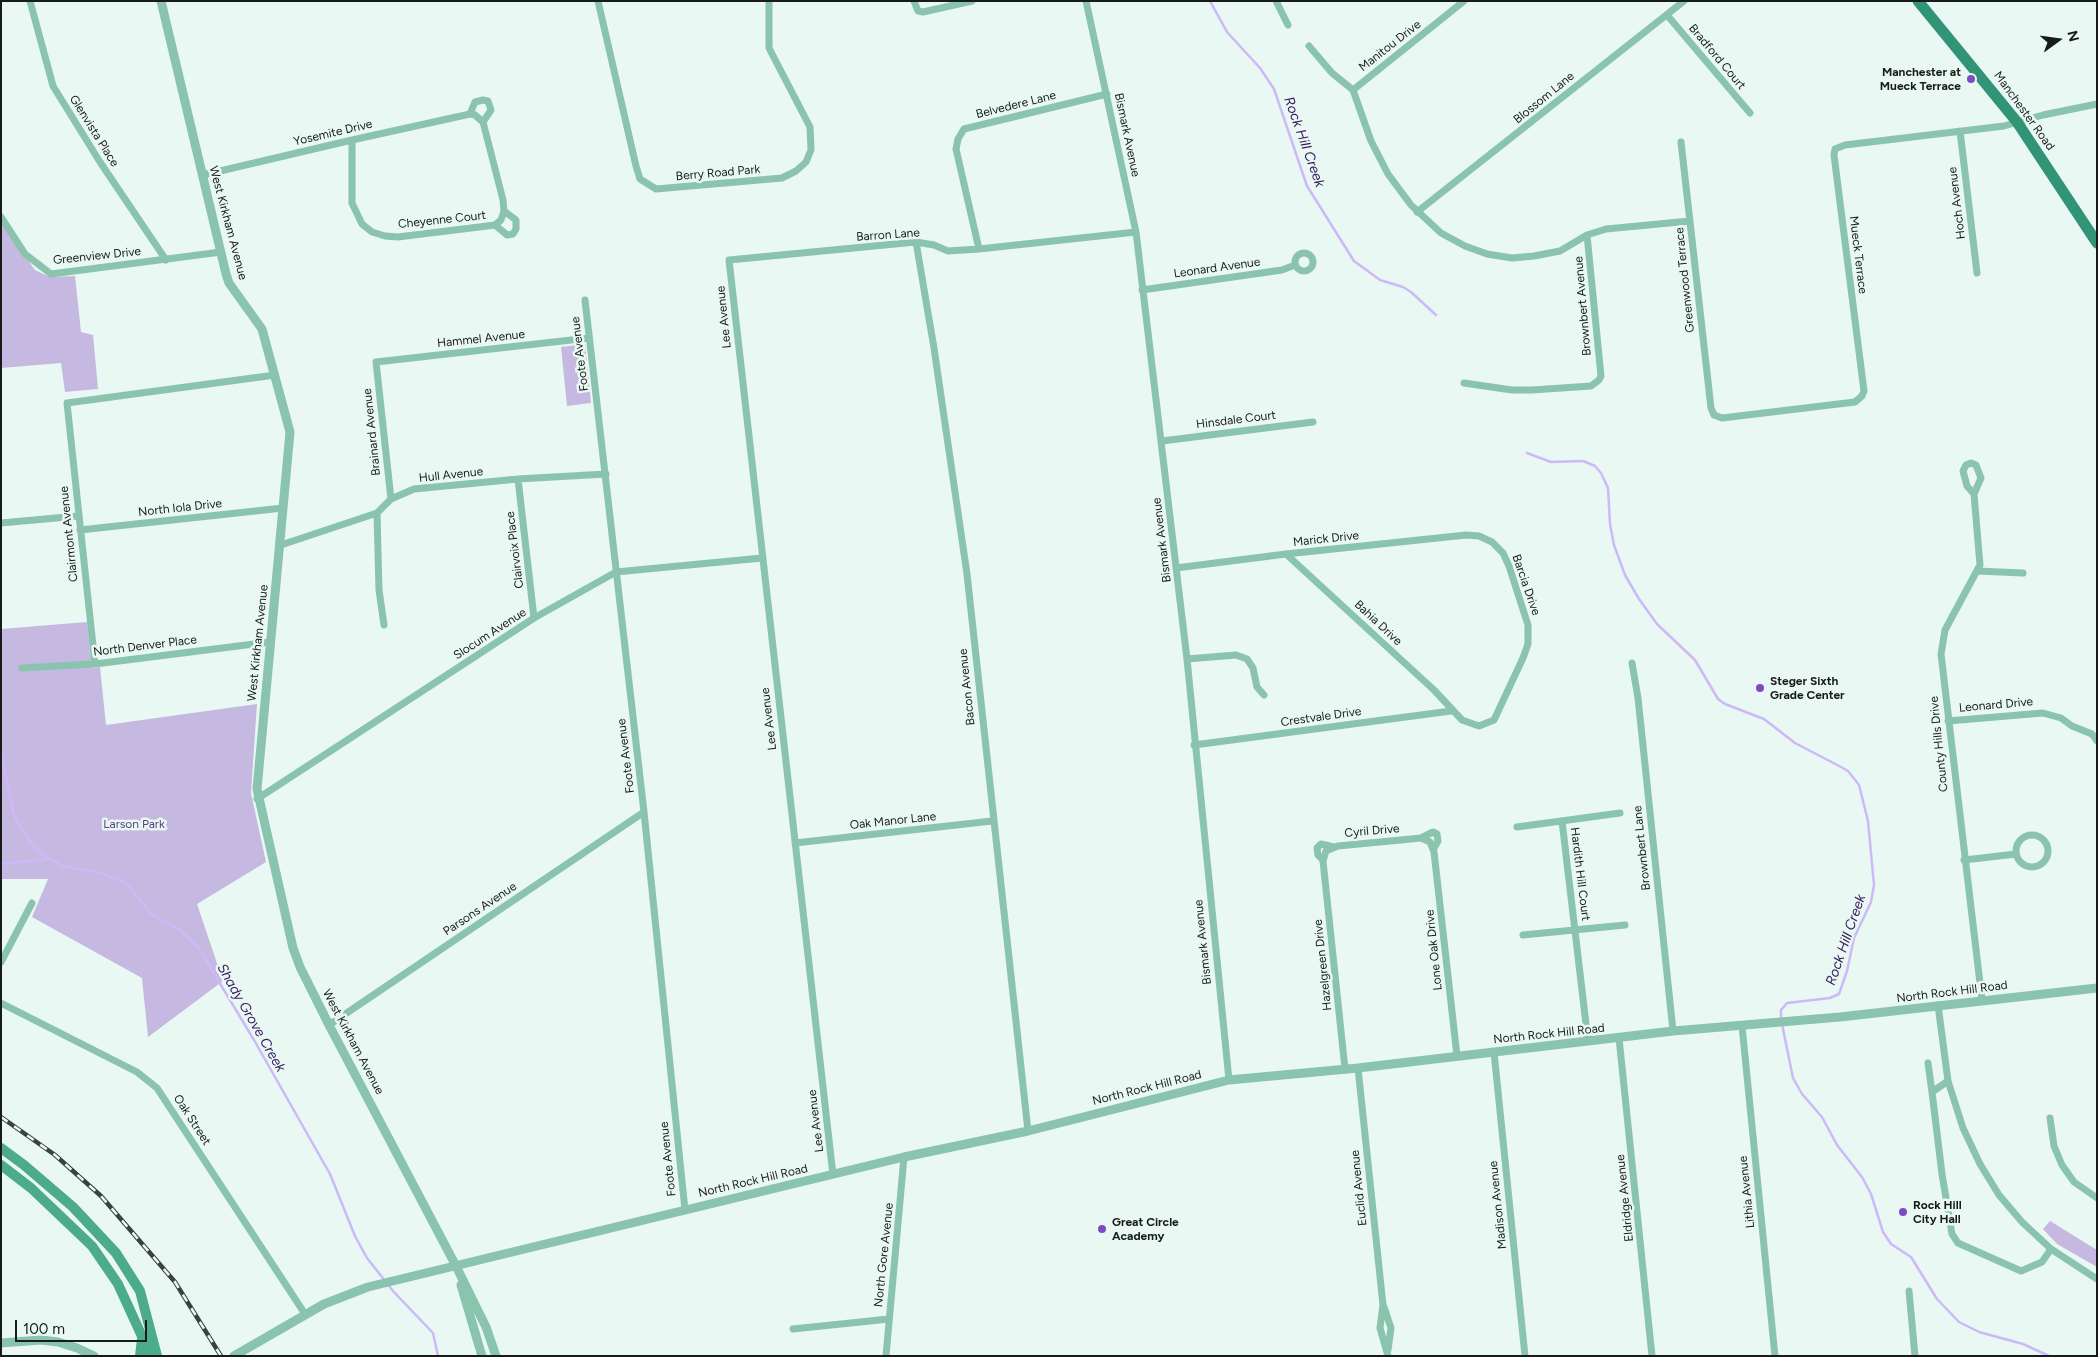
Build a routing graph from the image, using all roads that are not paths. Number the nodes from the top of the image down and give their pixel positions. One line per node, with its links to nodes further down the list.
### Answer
1 (30, 1): 37 (street, Glenvista Place)
2 (162, 1): 25 (street, West Kirkham Avenue)
3 (598, 1): 4 (street, Berry Road Park)
4 (769, 1)
5 (914, 1): 6 (street)
6 (972, 1)
7 (1086, 1): 16 (street, Bismark Avenue)
8 (1276, 1): 13 (street)
9 (1464, 1): 15 (street, Manitou Drive)
10 (1684, 1): 12 (street, Blossom Lane)
11 (1918, 1): 21 (main road, Manchester Road)
12 (1667, 15): 18 (street, Bradford Court); 27 (street, Blossom Lane)
13 (1288, 25)
14 (1309, 46): 15 (street)
15 (1353, 90): 27 (street)
16 (1107, 94): 31 (street, Bismark Avenue); 35 (street, Belvedere Lane)
17 (2097, 104): 21 (street, Mueck Terrace)
18 (1750, 113)
19 (472, 115): 20 (street); 20 (street, Yosemite Drive); 23 (street, Yosemite Drive)
20 (483, 122): 26 (street, Cheyenne Court)
21 (2018, 122): 22 (street, Mueck Terrace); 34 (main road, Manchester Road)
22 (1960, 131): 40 (street, Hoch Avenue); 47 (street, Mueck Terrace)
23 (352, 140): 25 (street, Yosemite Drive); 30 (street, Cheyenne Court)
24 (1681, 142): 29 (street, Greenwood Terrace)
25 (202, 175): 36 (street, West Kirkham Avenue)
26 (504, 211): 30 (street, Cheyenne Court); 30 (street, Cheyenne Court)
27 (1417, 212): 32 (street)
28 (1, 217): 37 (street, Greenview Drive)
29 (1690, 221): 32 (street); 47 (street, Greenwood Terrace)
30 (495, 226)
31 (1136, 232): 35 (street, Barron Lane); 41 (street, Bismark Avenue)
32 (1587, 235): 46 (street, Brownbert Avenue)
33 (916, 242): 35 (street, Barron Lane); 38 (street, Barron Lane); 82 (street, Bacon Avenue)
34 (2097, 243)
35 (979, 249)
36 (221, 252): 37 (street, Greenview Drive); 45 (street, West Kirkham Avenue)
37 (166, 260)
38 (729, 260): 62 (street, Lee Avenue)
39 (1295, 265): 41 (street, Leonard Avenue)
40 (1977, 273)
41 (1142, 290): 49 (street, Bismark Avenue)
42 (585, 300): 43 (street, Foote Avenue)
43 (590, 338): 44 (street, Hammel Avenue); 50 (street, Foote Avenue)
44 (376, 362): 53 (street, Brainard Avenue)
45 (275, 375): 54 (street, West Kirkham Avenue); 56 (street, Clairmont Avenue)
46 (1464, 383)
47 (1714, 415)
48 (1313, 422): 49 (street, Hinsdale Court)
49 (1162, 441): 63 (street, Bismark Avenue)
50 (606, 474): 51 (street, Hull Avenue); 65 (street, Foote Avenue)
51 (518, 479): 53 (street, Hull Avenue); 67 (street, Clairvoix Place)
52 (1974, 494): 64 (street, County Hills Drive)
53 (391, 499): 55 (street, Hull Avenue)
54 (283, 508): 58 (street, North Iola Drive); 60 (street, West Kirkham Avenue)
55 (377, 513): 60 (street, Hull Avenue); 68 (street)
56 (78, 516): 57 (street); 58 (street, Clairmont Avenue)
57 (1, 523)
58 (80, 530): 72 (street, Clairmont Avenue)
59 (1479, 536): 61 (street, Marick Drive); 75 (street, Barcia Drive)
60 (280, 545): 69 (street, West Kirkham Avenue)
61 (1286, 554): 63 (street, Marick Drive); 75 (street, Bahia Drive)
62 (762, 558): 65 (street, Slocum Avenue); 85 (street, Lee Avenue)
63 (1176, 568): 70 (street, Bismark Avenue)
64 (1978, 570): 66 (street); 76 (street, County Hills Drive)
65 (616, 572): 67 (street, Slocum Avenue); 80 (street, Foote Avenue)
66 (2023, 573)
67 (534, 618): 79 (street, Slocum Avenue)
68 (384, 625)
69 (270, 642): 72 (street, North Denver Place); 79 (street, West Kirkham Avenue)
70 (1187, 659): 74 (street); 78 (street, Bismark Avenue)
71 (1632, 663): 103 (street, Brownbert Lane)
72 (94, 664): 73 (street, North Denver Place)
73 (22, 668)
74 (1264, 695)
75 (1451, 711): 78 (street, Crestvale Drive)
76 (1948, 721): 77 (street, Leonard Drive); 91 (street, County Hills Drive)
77 (2097, 741)
78 (1194, 745): 111 (street, Bismark Avenue)
79 (257, 799): 101 (street, West Kirkham Avenue)
80 (644, 812): 101 (street, Parsons Avenue); 121 (street, Foote Avenue)
81 (1620, 813): 83 (street, Hardith Hill Court)
82 (992, 821): 85 (street, Oak Manor Lane); 115 (street, Bacon Avenue)
83 (1562, 821): 84 (street, Hardith Hill Court); 94 (street, Hardith Hill Court)
84 (1517, 827)
85 (795, 843): 119 (street, Lee Avenue)
86 (1432, 845): 87 (street, Cyril Drive); 107 (street, Lone Oak Drive)
87 (1334, 848): 88 (street, Cyril Drive); 90 (street, Hazelgreen Drive)
88 (1326, 851): 90 (street, Hazelgreen Drive)
89 (2016, 854): 89 (street); 91 (street)
90 (1323, 860): 110 (street, Hazelgreen Drive)
91 (1964, 860): 98 (street, County Hills Drive)
92 (32, 903): 96 (street)
93 (1625, 925): 94 (street, Hardith Hill Court)
94 (1576, 929): 95 (street, Hardith Hill Court); 105 (street, Hardith Hill Court)
95 (1523, 935)
96 (1, 962)
97 (2097, 988): 98 (street, North Rock Hill Road)
98 (1982, 1000): 100 (street, North Rock Hill Road)
99 (1, 1003): 126 (street, Oak Street)
100 (1938, 1005): 102 (street, North Rock Hill Road); 112 (street)
101 (329, 1025): 123 (street, West Kirkham Avenue)
102 (1742, 1026): 103 (street, North Rock Hill Road); 143 (street, Lithia Avenue)
103 (1674, 1031): 104 (street, North Rock Hill Road)
104 (1619, 1038): 105 (street, North Rock Hill Road); 142 (street, Eldridge Avenue)
105 (1588, 1042): 106 (street, North Rock Hill Road)
106 (1494, 1052): 107 (street, North Rock Hill Road); 141 (street, Madison Avenue)
107 (1457, 1056): 109 (street, North Rock Hill Road)
108 (1928, 1063): 113 (street)
109 (1358, 1068): 110 (street, North Rock Hill Road); 132 (street, Euclid Avenue)
110 (1345, 1069): 111 (street, North Rock Hill Road)
111 (1229, 1080): 115 (street, North Rock Hill Road)
112 (1948, 1081): 113 (street); 122 (street)
113 (1932, 1092): 122 (street)
114 (2050, 1118): 120 (street)
115 (1028, 1131): 117 (street, North Rock Hill Road)
116 (1, 1148): 136 (main road)
117 (904, 1157): 119 (street, North Rock Hill Road); 127 (street, North Gore Avenue)
118 (1, 1165): 129 (main road)
119 (833, 1175): 121 (street, North Rock Hill Road)
120 (2097, 1198)
121 (685, 1210): 123 (street, North Rock Hill Road)
122 (2051, 1249): 124 (street)
123 (456, 1266): 126 (street, North Rock Hill Road); 138 (street, West Kirkham Avenue); 139 (street, West Kirkham Avenue)
124 (2097, 1279)
125 (1909, 1291): 144 (street)
126 (305, 1314): 131 (street, North Rock Hill Road)
127 (889, 1319): 128 (street); 140 (street, North Gore Avenue)
128 (793, 1329)
129 (142, 1336): 134 (main road); 135 (main road)
130 (1, 1343): 133 (street)
131 (251, 1352): 137 (street, North Rock Hill Road)
132 (1388, 1354)
133 (94, 1356)
134 (140, 1356)
135 (151, 1356)
136 (158, 1356)
137 (234, 1356)
138 (482, 1356)
139 (496, 1356)
140 (886, 1356)
141 (1525, 1356)
142 (1652, 1356)
143 (1774, 1356)
144 (1915, 1356)

